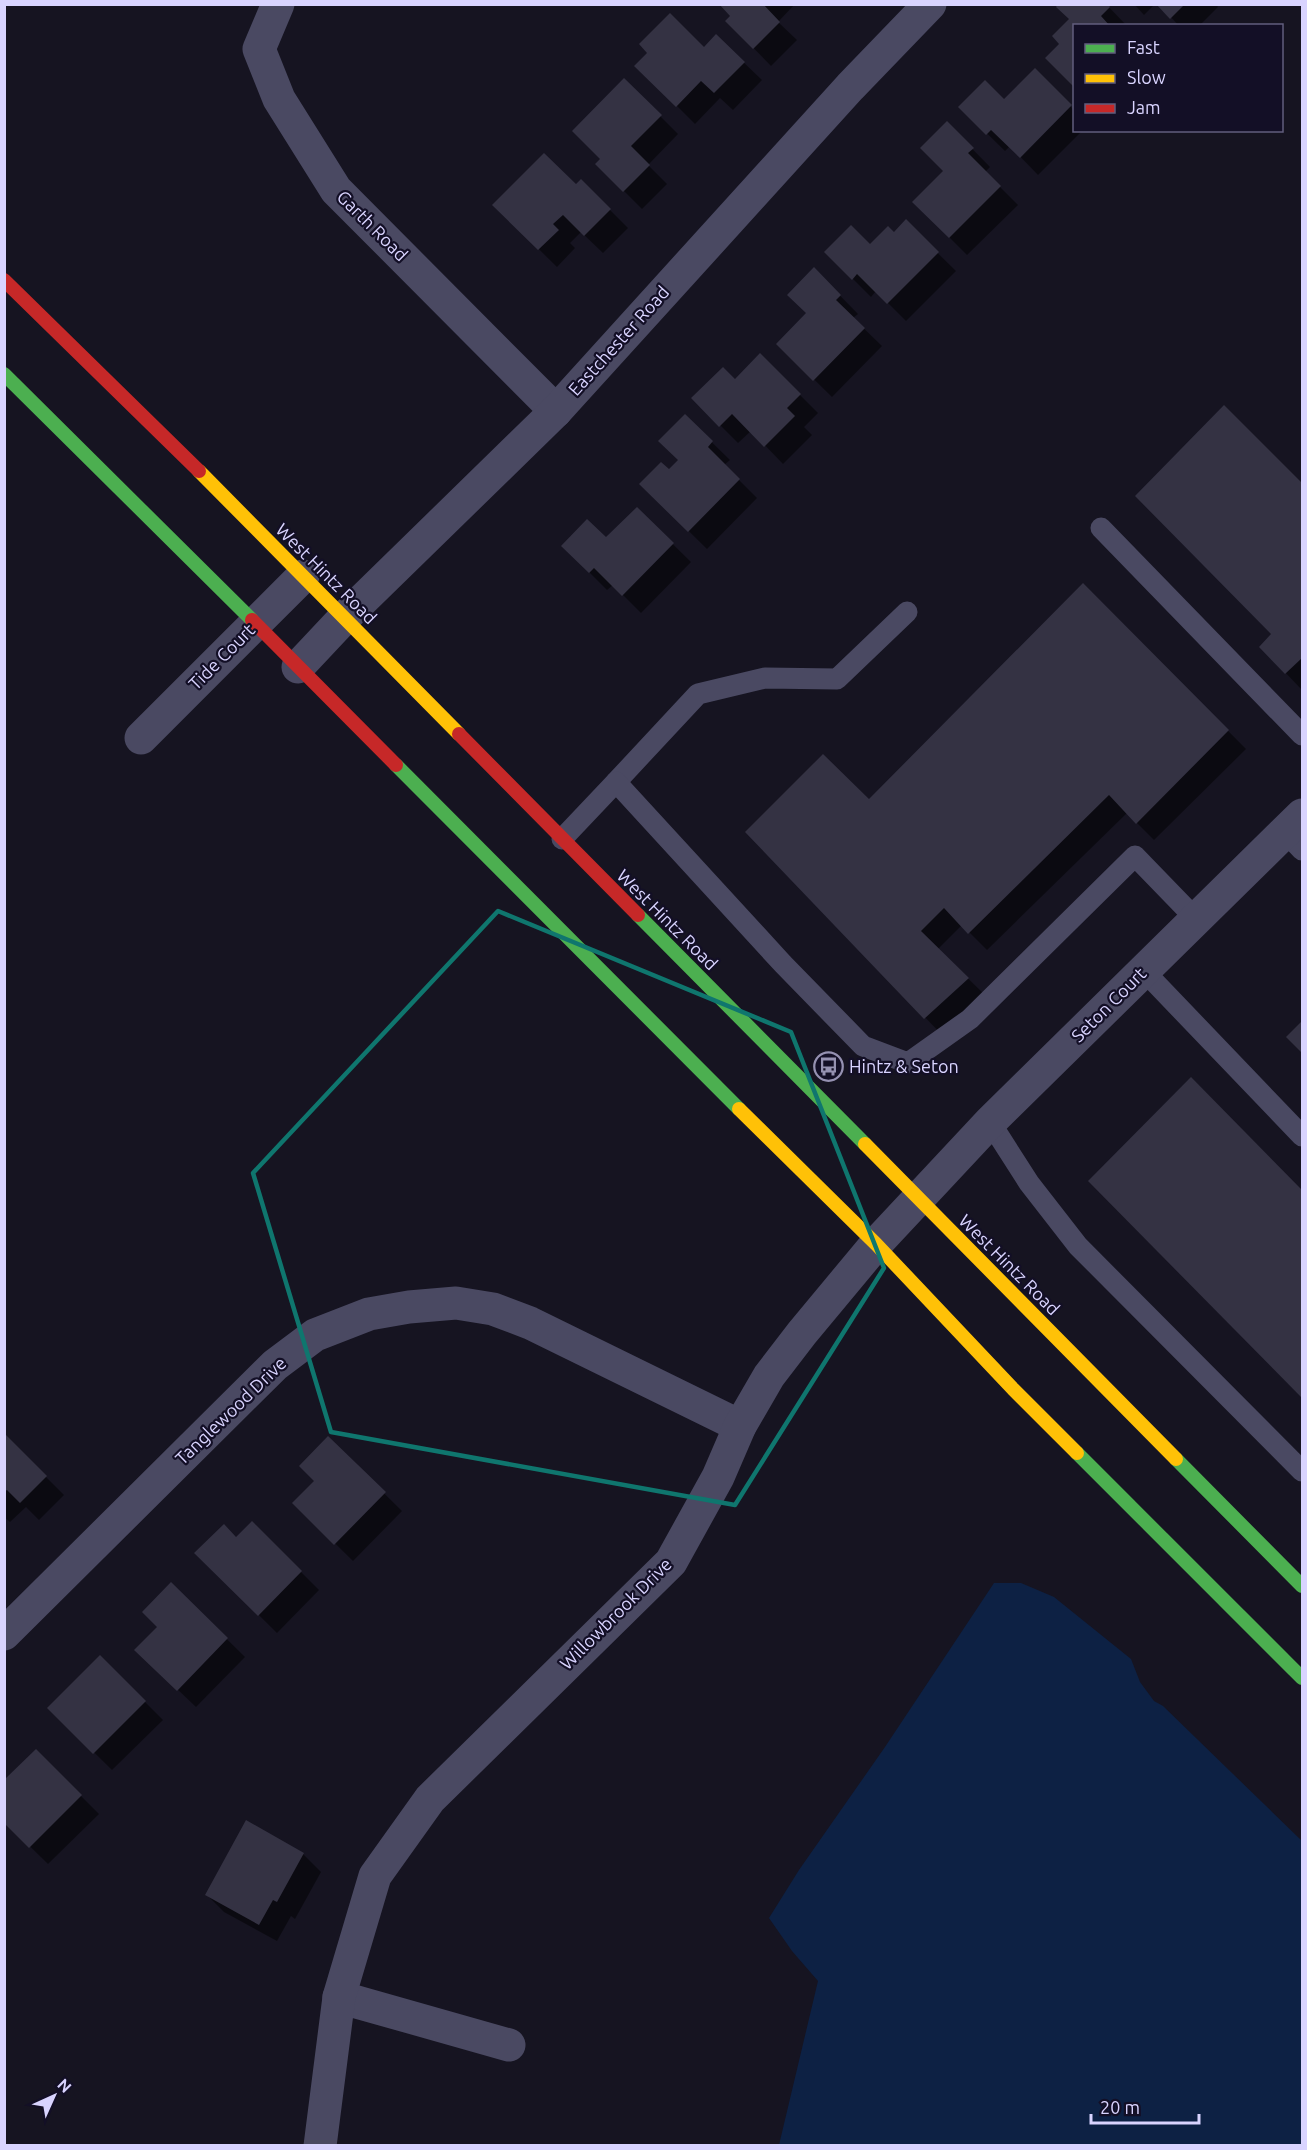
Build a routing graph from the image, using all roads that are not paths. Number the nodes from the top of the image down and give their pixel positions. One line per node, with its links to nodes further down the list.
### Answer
1 (278, 4): 5 (street, Garth Road)
2 (930, 4): 5 (street, Eastchester Road)
3 (4, 280): 7 (main road, West Hintz Road)
4 (4, 374): 10 (main road)
5 (556, 411): 9 (street, Eastchester Road)
6 (1101, 528): 12 (lane)
7 (303, 576): 9 (main road, West Hintz Road); 10 (street, Tide Court)
8 (907, 612): 14 (lane)
9 (344, 618): 11 (street, Eastchester Road); 16 (main road, West Hintz Road)
10 (255, 624): 11 (main road); 13 (street, Tide Court)
11 (298, 667): 22 (main road)
12 (1302, 735)
13 (141, 738)
14 (616, 782): 16 (lane); 17 (lane)
15 (1297, 832): 17 (street, Seton Court)
16 (562, 839): 21 (main road, West Hintz Road)
17 (1197, 919): 18 (street, Seton Court)
18 (1144, 971): 19 (street, Seton Court); 20 (lane)
19 (990, 1122): 21 (street, Seton Court); 24 (lane)
20 (1302, 1136)
21 (919, 1199): 22 (street, Willowbrook Drive); 25 (main road, West Hintz Road)
22 (876, 1244): 23 (street, Willowbrook Drive); 27 (main road)
23 (740, 1426): 26 (street, Tanglewood Drive); 28 (street, Willowbrook Drive)
24 (1302, 1471)
25 (1302, 1586)
26 (4, 1634)
27 (1302, 1678)
28 (339, 1996): 29 (street); 30 (street, Willowbrook Drive)
29 (509, 2045)
30 (320, 2145)

